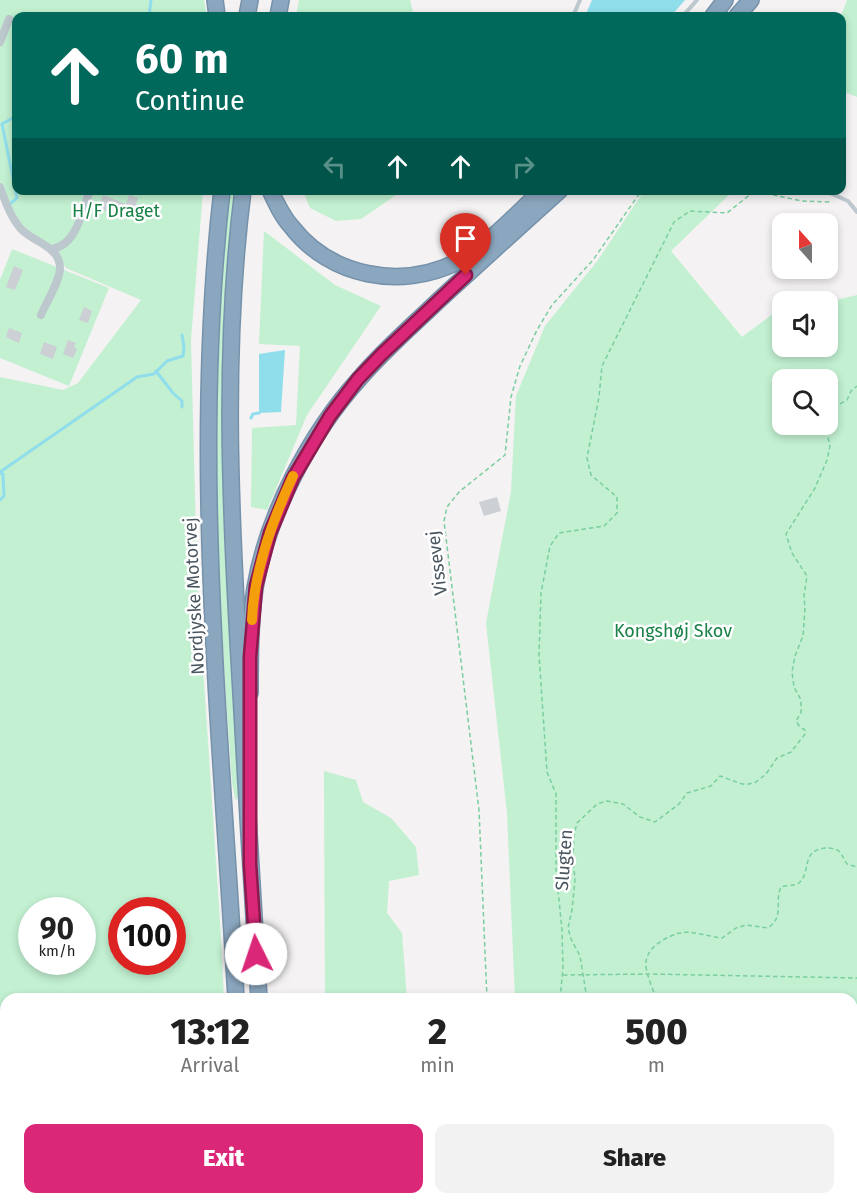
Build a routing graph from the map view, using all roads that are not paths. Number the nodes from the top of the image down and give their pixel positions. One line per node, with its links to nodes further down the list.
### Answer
1 (696, 0): 3 (lane)
2 (752, 0): 4 (highway)
3 (686, 12)
4 (740, 12)
5 (9, 19): 6 (street)
6 (0, 42)
7 (0, 187): 17 (street)
8 (88, 195): 17 (street)
9 (212, 195): 19 (highway)
10 (222, 195): 19 (highway, Nordjyske Motorvej)
11 (242, 195): 20 (highway)
12 (273, 195): 13 (highway)
13 (536, 195)
14 (555, 195): 20 (highway)
15 (834, 195): 16 (lane)
16 (857, 212)
17 (52, 249): 18 (street)
18 (41, 315)
19 (208, 420): 21 (highway, Nordjyske Motorvej)
20 (250, 864): 22 (highway)
21 (236, 993)
22 (259, 993)

